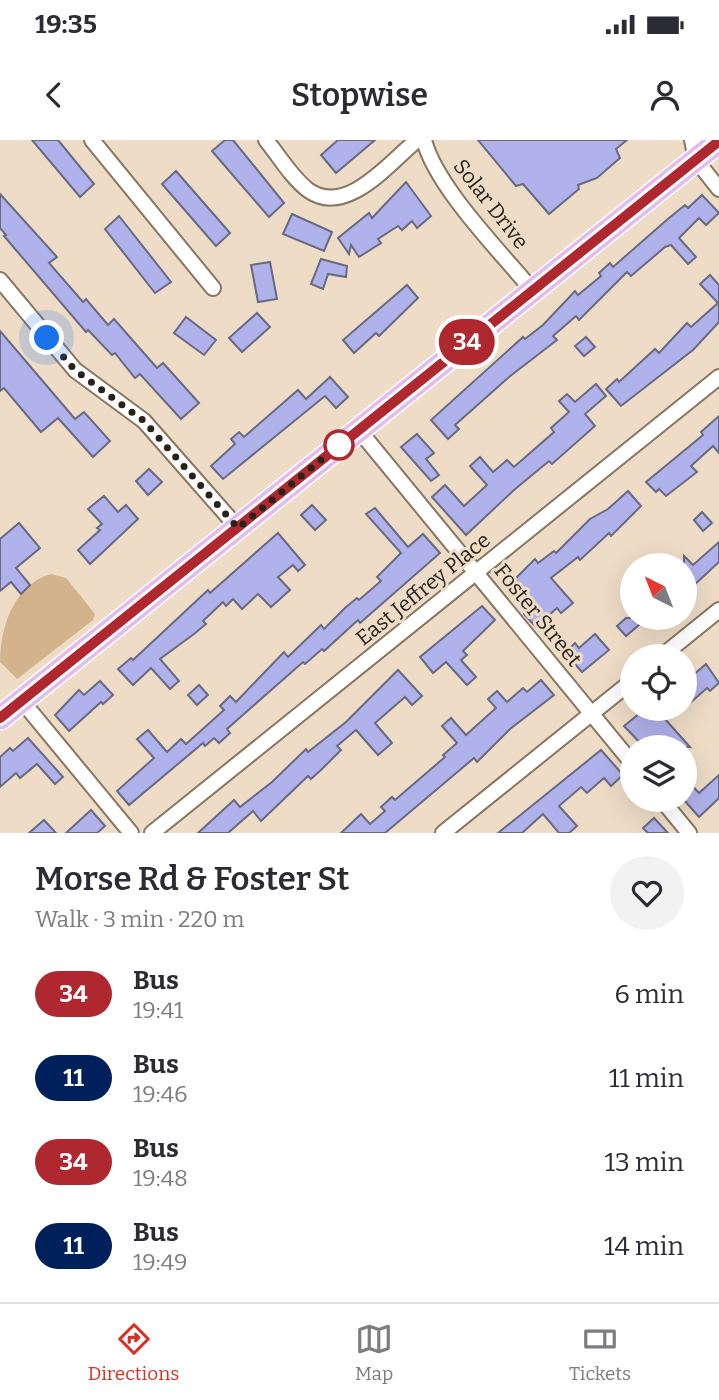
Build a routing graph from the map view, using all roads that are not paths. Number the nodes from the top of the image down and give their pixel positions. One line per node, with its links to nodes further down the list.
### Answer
1 (92, 140): 9 (street)
2 (267, 140): 3 (street)
3 (417, 140)
4 (424, 140): 10 (street, Solar Drive)
5 (719, 141): 6 (main road)
6 (694, 150): 7 (street); 10 (main road)
7 (719, 189)
8 (0, 280): 13 (street)
9 (213, 288)
10 (532, 290): 12 (main road)
11 (719, 377): 14 (street, East Jeffrey Place)
12 (358, 429): 13 (main road); 14 (street, Foster Street)
13 (238, 528): 18 (main road)
14 (476, 573): 19 (street, Foster Street); 24 (street, East Jeffrey Place)
15 (719, 610): 16 (street)
16 (677, 644)
17 (620, 690): 19 (street)
18 (22, 701): 20 (main road); 23 (street)
19 (591, 713): 21 (street, Foster Street); 25 (street)
20 (0, 718)
21 (620, 748)
22 (672, 812): 26 (street)
23 (131, 833)
24 (152, 833)
25 (443, 833)
26 (689, 833)

